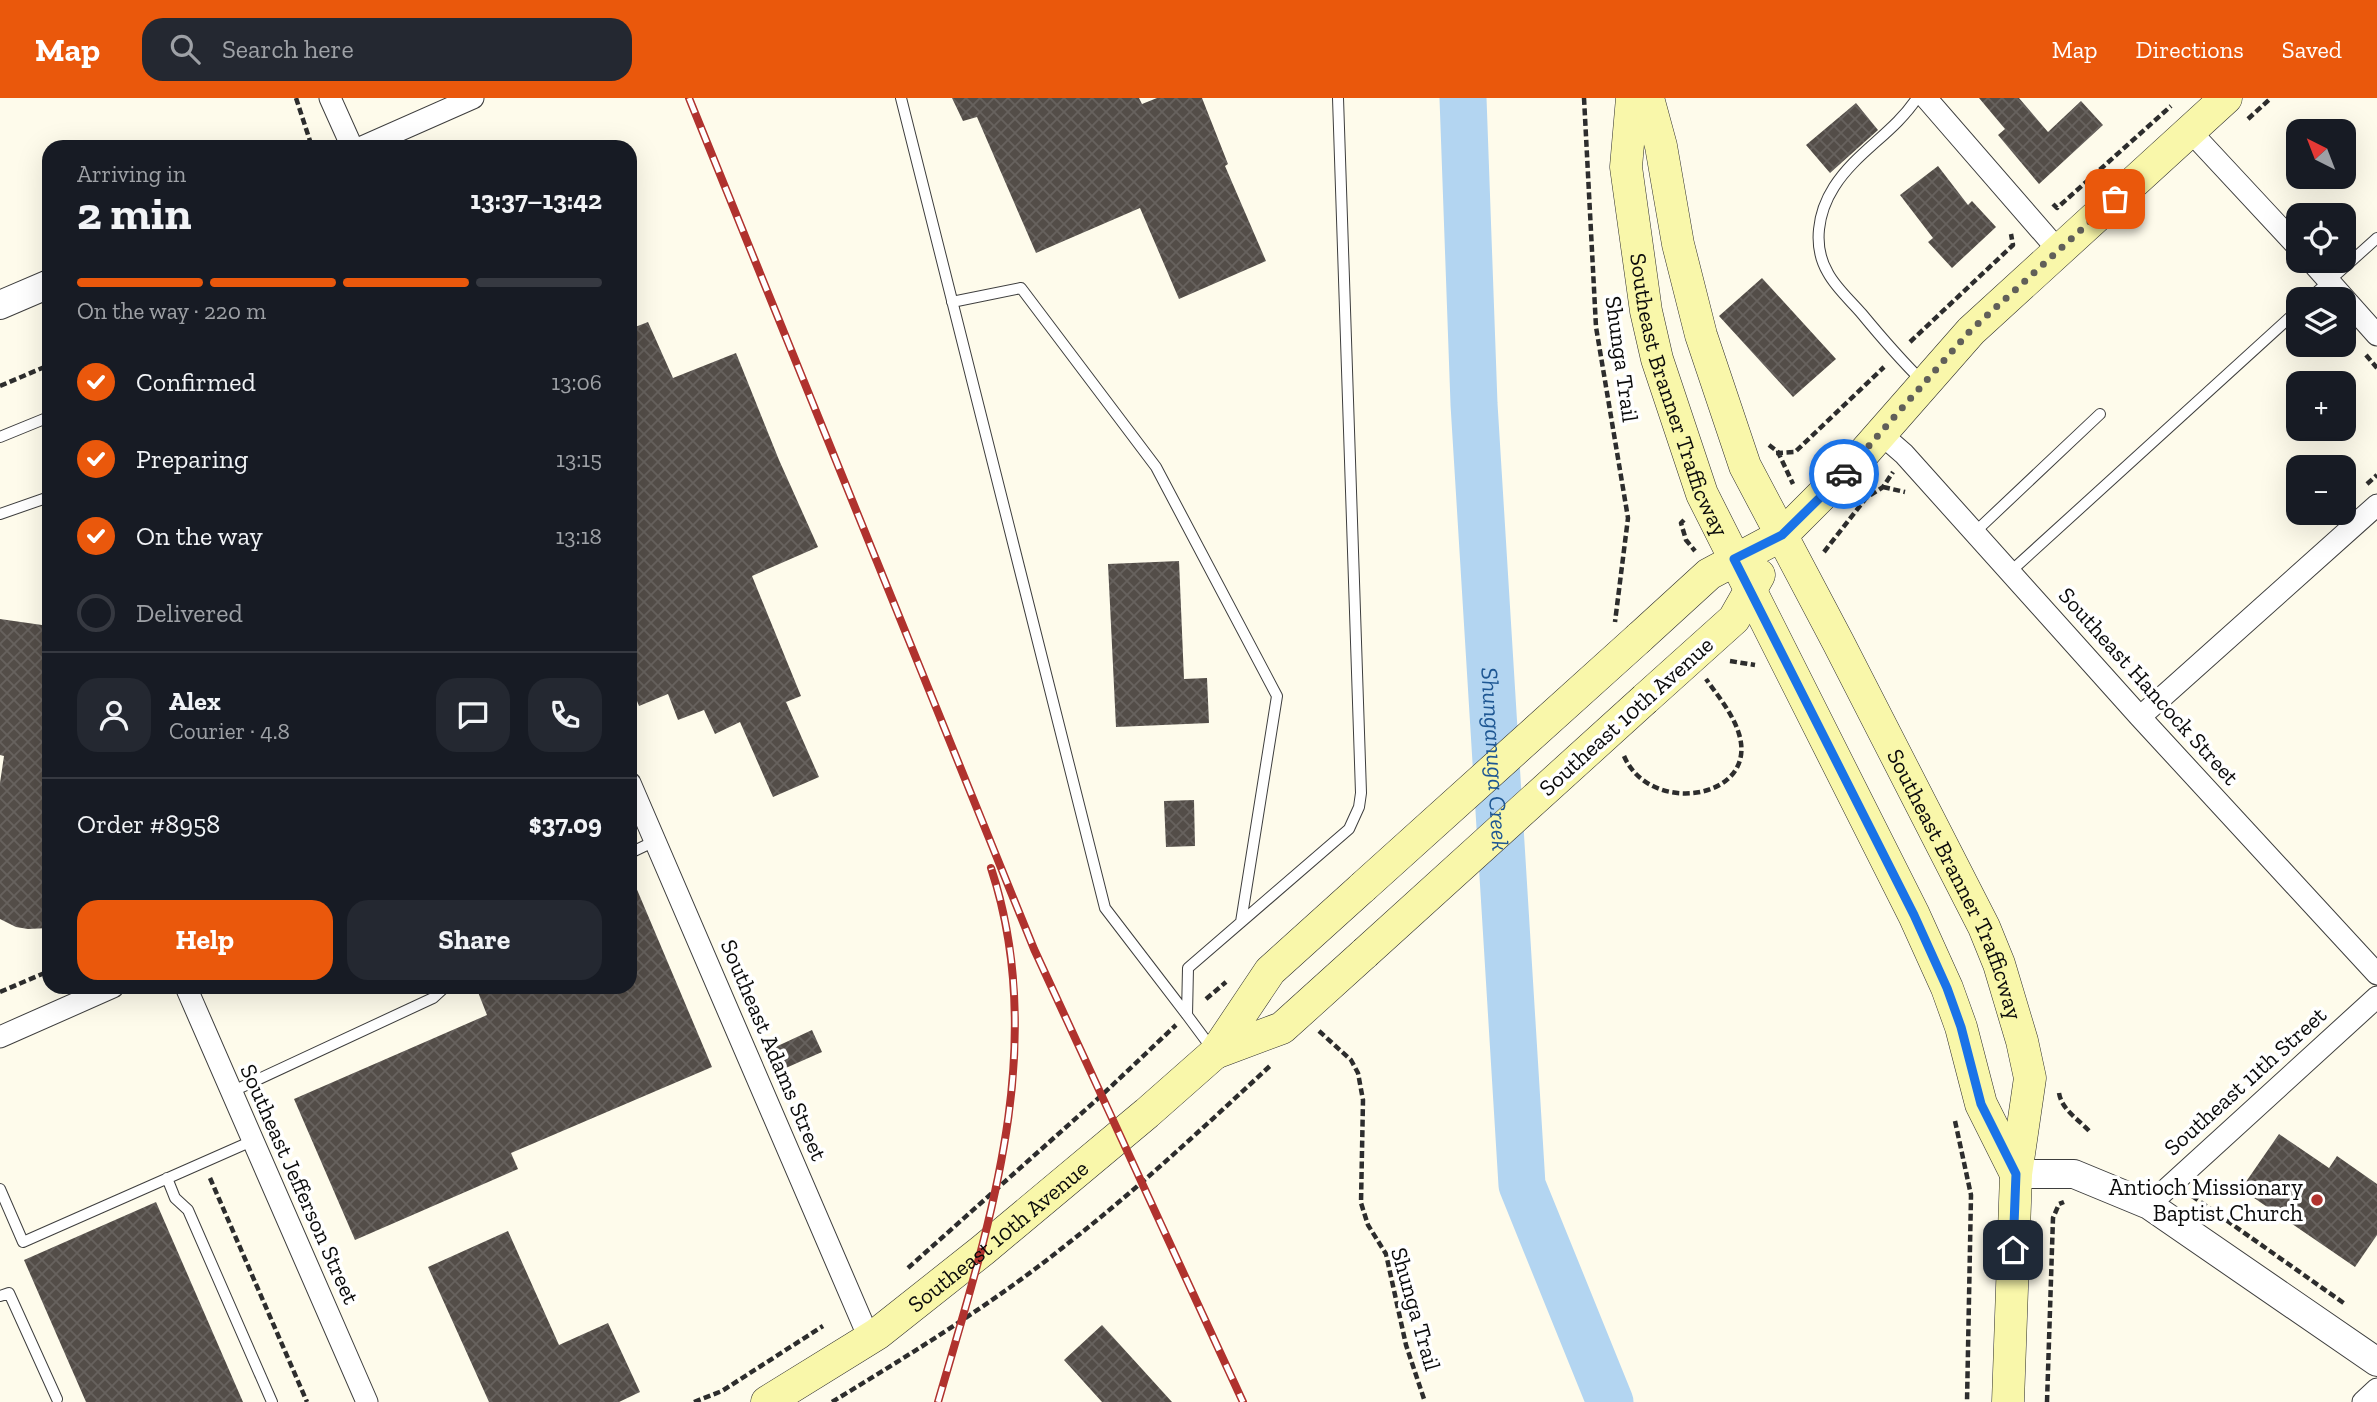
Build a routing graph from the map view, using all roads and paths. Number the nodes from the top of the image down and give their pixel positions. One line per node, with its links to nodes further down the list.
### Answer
1 (296, 98): 14 (path)
2 (330, 98): 15 (street)
3 (473, 98): 16 (street)
4 (901, 98): 27 (lane)
5 (1338, 98): 63 (lane)
6 (1584, 98): 55 (path, Shunga Trail)
7 (1632, 98): 43 (main road, Southeast Branner Trafficway)
8 (1648, 98): 41 (main road, Southeast Branner Trafficway)
9 (1917, 98): 31 (lane)
10 (1926, 98): 22 (street)
11 (2179, 98): 18 (path)
12 (2226, 98): 17 (main road, Southeast 10th Avenue)
13 (2271, 98): 17 (path)
14 (310, 140)
15 (349, 140)
16 (378, 140)
17 (2201, 141): 20 (street); 22 (main road, Southeast 10th Avenue)
18 (2048, 199)
19 (2008, 231): 31 (path)
20 (2286, 234)
21 (2377, 238): 24 (lane)
22 (2058, 250): 33 (main road, Southeast 10th Avenue)
23 (2322, 273): 24 (street)
24 (2329, 281): 26 (lane); 30 (street)
25 (42, 287): 28 (street)
26 (2322, 287)
27 (952, 302): 63 (lane); 72 (lane)
28 (0, 306)
29 (2286, 321): 52 (lane)
30 (2377, 335)
31 (1896, 355): 33 (lane); 40 (path)
32 (42, 368): 34 (path)
33 (1924, 383): 39 (main road, Southeast 10th Avenue)
34 (0, 386)
35 (2100, 414): 47 (lane)
36 (42, 420): 37 (lane)
37 (0, 437)
38 (1764, 441): 40 (path)
39 (1893, 444): 45 (main road, Southeast 10th Avenue); 47 (street, Southeast Hancock Street); 49 (path)
40 (1778, 452): 41 (path); 45 (path)
41 (1749, 473): 48 (main road, Southeast Branner Trafficway)
42 (42, 499): 46 (lane)
43 (1707, 504): 50 (main road, Southeast Branner Trafficway); 50 (path)
44 (2377, 505): 58 (street)
45 (1806, 513): 48 (main road, Southeast 10th Avenue); 49 (path)
46 (0, 514)
47 (1975, 533): 52 (street, Southeast Hancock Street)
48 (1782, 535): 50 (main road, Southeast 10th Avenue); 51 (main road, Southeast Branner Trafficway); 53 (main road, Southeast 10th Avenue)
49 (1824, 552): 51 (path); 51 (path)
50 (1721, 566): 53 (main road, Southeast Branner Trafficway); 55 (main road, Southeast 10th Avenue)
51 (1817, 572): 83 (main road, Southeast Branner Trafficway)
52 (2010, 572): 58 (street, Southeast Hancock Street)
53 (1750, 590): 54 (main road, Southeast 10th Avenue); 83 (main road, Southeast Branner Trafficway)
54 (1734, 619): 56 (path); 75 (main road, Southeast 10th Avenue, bridge)
55 (1627, 631): 75 (main road, Southeast 10th Avenue, bridge)
56 (1727, 662)
57 (1703, 675): 59 (path)
58 (2140, 717): 65 (street, Southeast Hancock Street)
59 (1625, 759)
60 (637, 799): 61 (street, Southeast Adams Street)
61 (655, 841): 62 (lane); 93 (street, Southeast Adams Street)
62 (637, 850)
63 (1241, 922): 72 (lane)
64 (42, 974): 67 (path)
65 (2377, 974)
66 (1227, 981): 72 (path)
67 (0, 992)
68 (97, 994): 74 (street)
69 (189, 994): 78 (street, Southeast Jefferson Street)
70 (437, 994): 78 (lane)
71 (2377, 997): 88 (street, Southeast 11th Street)
72 (1187, 1015): 75 (lane); 89 (path)
73 (1313, 1026): 103 (path, Shunga Trail)
74 (0, 1037)
75 (1215, 1053): 93 (main road, Southeast 10th Avenue)
76 (1274, 1062): 102 (path)
77 (2058, 1090): 80 (path)
78 (230, 1092): 81 (street, Southeast Jefferson Street)
79 (1953, 1111): 104 (path)
80 (2091, 1133)
81 (252, 1141): 82 (lane); 99 (street, Southeast Jefferson Street)
82 (203, 1162): 84 (lane); 98 (path)
83 (2016, 1174): 88 (street); 105 (main road, Southeast Branner Trafficway)
84 (167, 1178): 85 (lane); 97 (lane)
85 (0, 1189)
86 (2191, 1195): 91 (path)
87 (2068, 1201): 106 (path)
88 (2149, 1205): 94 (street)
89 (908, 1268)
90 (0, 1296): 96 (lane)
91 (2355, 1311)
92 (823, 1326): 100 (path)
93 (869, 1338): 101 (main road, Southeast 10th Avenue)
94 (2377, 1363)
95 (2377, 1389): 107 (street)
96 (57, 1399)
97 (272, 1402)
98 (307, 1402)
99 (367, 1402)
100 (694, 1402)
101 (767, 1402)
102 (832, 1402)
103 (1425, 1402)
104 (1968, 1402)
105 (2008, 1402)
106 (2047, 1402)
107 (2363, 1402)

